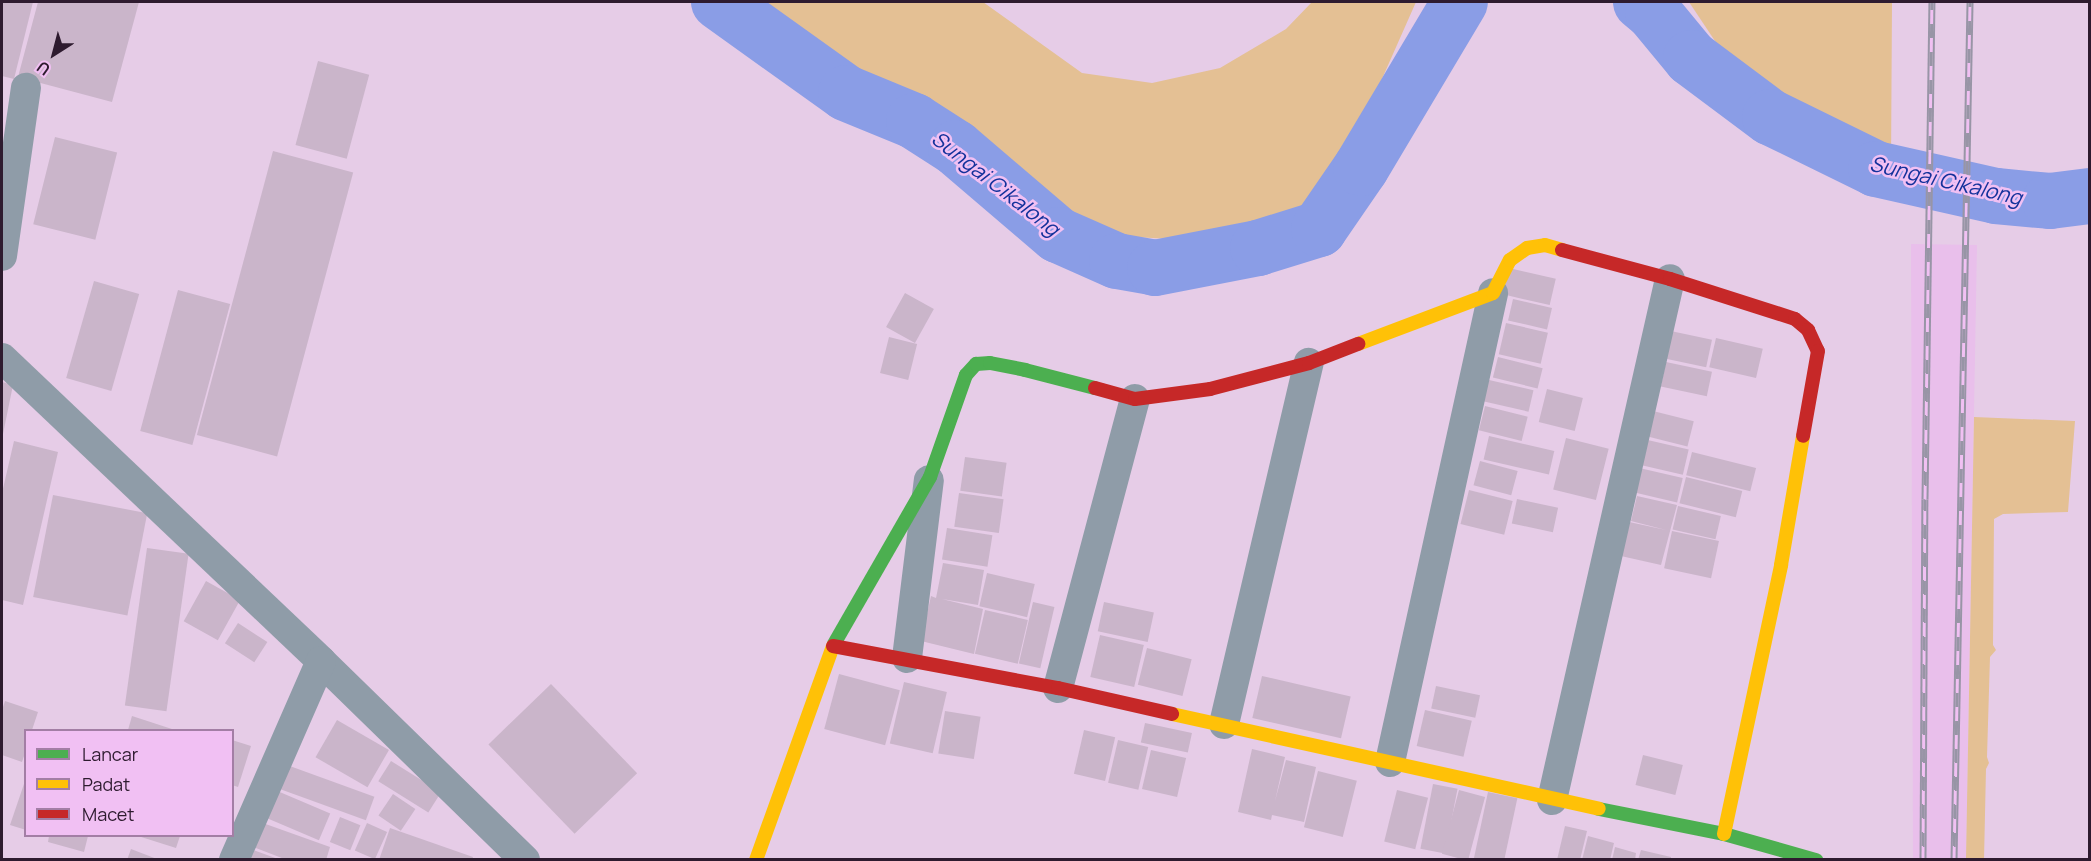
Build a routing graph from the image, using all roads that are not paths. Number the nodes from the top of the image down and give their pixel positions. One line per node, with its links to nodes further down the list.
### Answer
1 (26, 88): 2 (street)
2 (2, 256)
3 (1670, 279): 4 (street); 15 (street); 16 (street)
4 (1493, 293): 6 (street); 14 (street)
5 (2, 358): 11 (street)
6 (1309, 363): 7 (street); 13 (street)
7 (1135, 399): 8 (street); 12 (street)
8 (930, 477): 9 (street); 10 (street)
9 (834, 644): 10 (street); 19 (street)
10 (907, 658): 12 (street)
11 (321, 661): 17 (street); 18 (street)
12 (1058, 688): 13 (street)
13 (1224, 724): 14 (street)
14 (1390, 762): 15 (street)
15 (1552, 800): 16 (street)
16 (1724, 834): 20 (street)
17 (234, 860)
18 (525, 860)
19 (756, 860)
20 (1816, 860)

